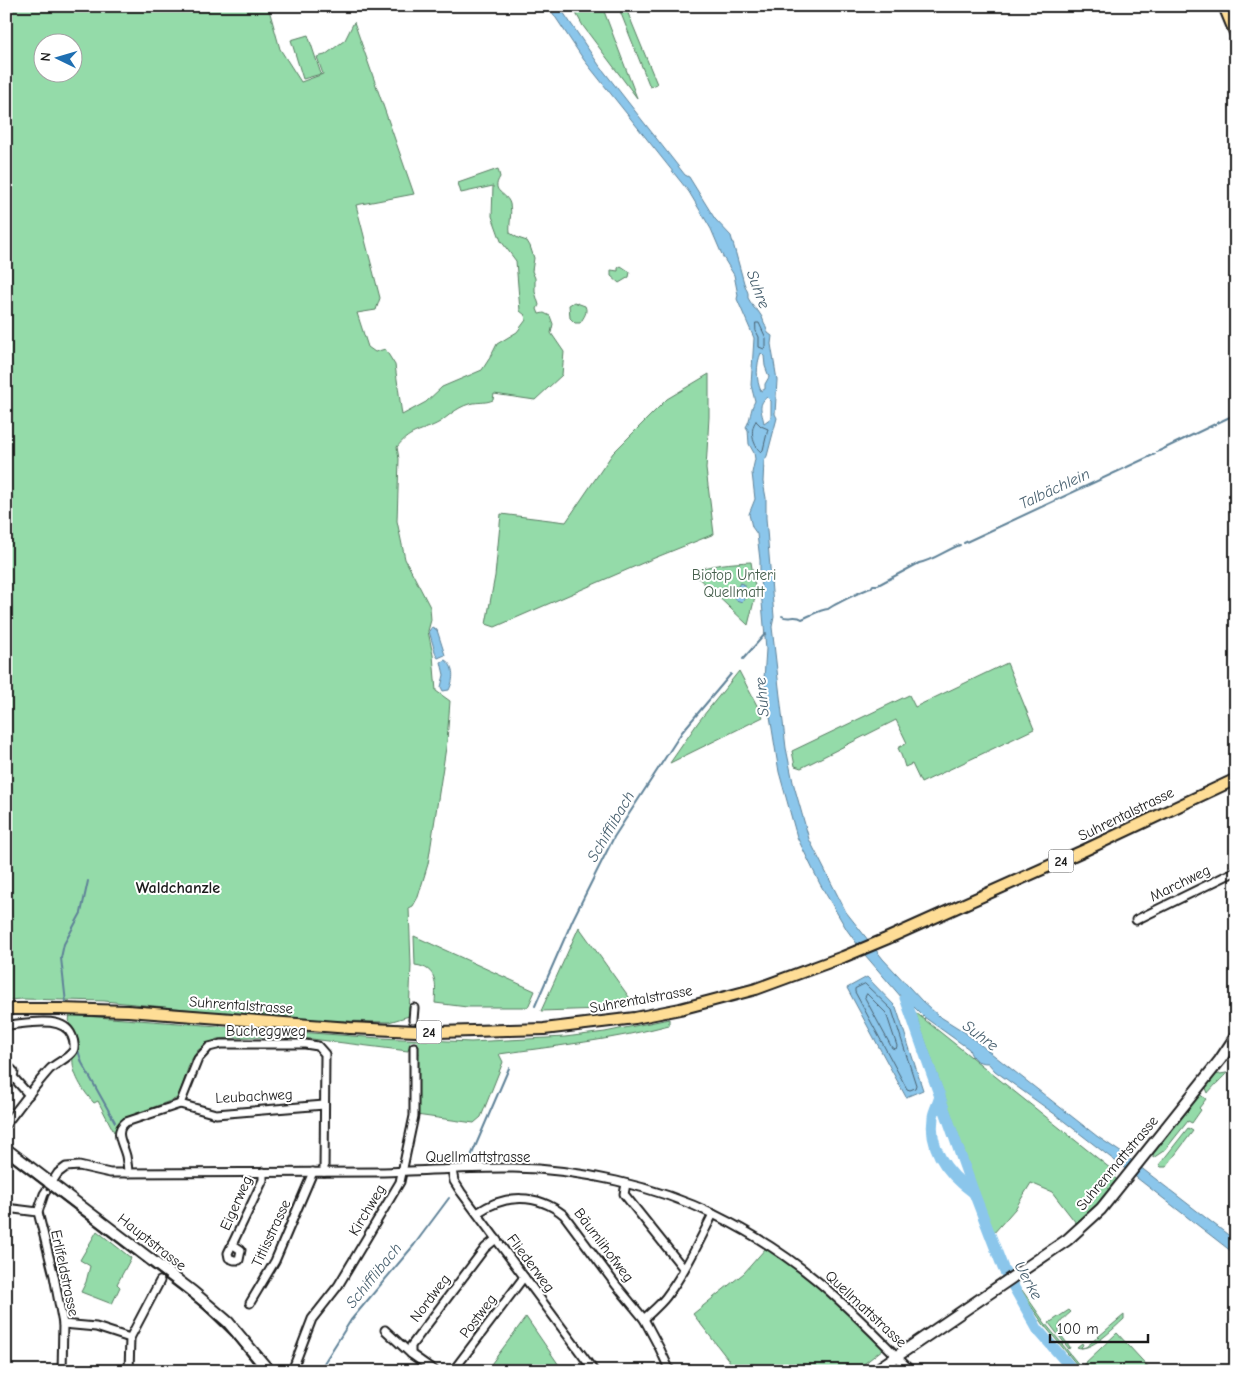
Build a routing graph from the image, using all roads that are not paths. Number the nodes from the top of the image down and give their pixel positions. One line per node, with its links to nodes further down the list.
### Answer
1 (1224, 6): 2 (main road)
2 (1236, 35)
3 (1236, 779): 7 (main road, Suhrentalstrasse / 24)
4 (1236, 871): 5 (street, Marchweg)
5 (1136, 920)
6 (414, 1008): 8 (street)
7 (6, 1009)
8 (413, 1020)
9 (6, 1025): 14 (street)
10 (1236, 1036): 42 (street, Suhrenmattstrasse)
11 (414, 1047): 20 (street, Kirchweg)
12 (6, 1069): 13 (street)
13 (10, 1076): 14 (street)
14 (29, 1095): 17 (street)
15 (180, 1104): 16 (street, Leubachweg); 16 (street, Bucheggweg); 24 (street)
16 (324, 1105): 23 (street, Bucheggweg)
17 (6, 1124)
18 (6, 1149): 25 (street, Hauptstrasse)
19 (452, 1170): 20 (street, Quellmattstrasse); 26 (street, Quellmattstrasse); 29 (street, Fliederweg)
20 (403, 1171): 23 (street, Quellmattstrasse); 46 (street, Kirchweg)
21 (263, 1172): 22 (street, Quellmattstrasse); 24 (street, Quellmattstrasse); 32 (street, Eigerweg)
22 (313, 1172): 23 (street, Quellmattstrasse); 36 (street, Titlisstrasse)
23 (324, 1172)
24 (128, 1173): 25 (street, Quellmattstrasse)
25 (52, 1184): 28 (street, Erlifeldstrasse); 45 (street, Hauptstrasse)
26 (626, 1184): 30 (street, Quellmattstrasse); 33 (street)
27 (6, 1208): 28 (street)
28 (38, 1212): 38 (street, Erlifeldstrasse)
29 (477, 1213): 31 (street, Fliederweg); 37 (street, Bäumlihofweg)
30 (713, 1214): 33 (street); 42 (street, Quellmattstrasse)
31 (496, 1239): 34 (street, Fliederweg); 41 (street, Nordweg)
32 (232, 1244)
33 (684, 1269): 37 (street)
34 (524, 1277): 48 (street, Postweg); 49 (street, Fliederweg)
35 (160, 1280): 40 (street)
36 (250, 1303)
37 (644, 1319): 50 (street, Bäumlihofweg)
38 (62, 1324): 40 (street); 43 (street, Erlifeldstrasse)
39 (385, 1330): 41 (street)
40 (130, 1338): 44 (street)
41 (411, 1354): 47 (street)
42 (897, 1357): 51 (street, Suhrenmattstrasse); 52 (street, Quellmattstrasse)
43 (62, 1371)
44 (129, 1371)
45 (269, 1371)
46 (292, 1371)
47 (434, 1371)
48 (453, 1371)
49 (594, 1371)
50 (670, 1371)
51 (875, 1371)
52 (911, 1371)

